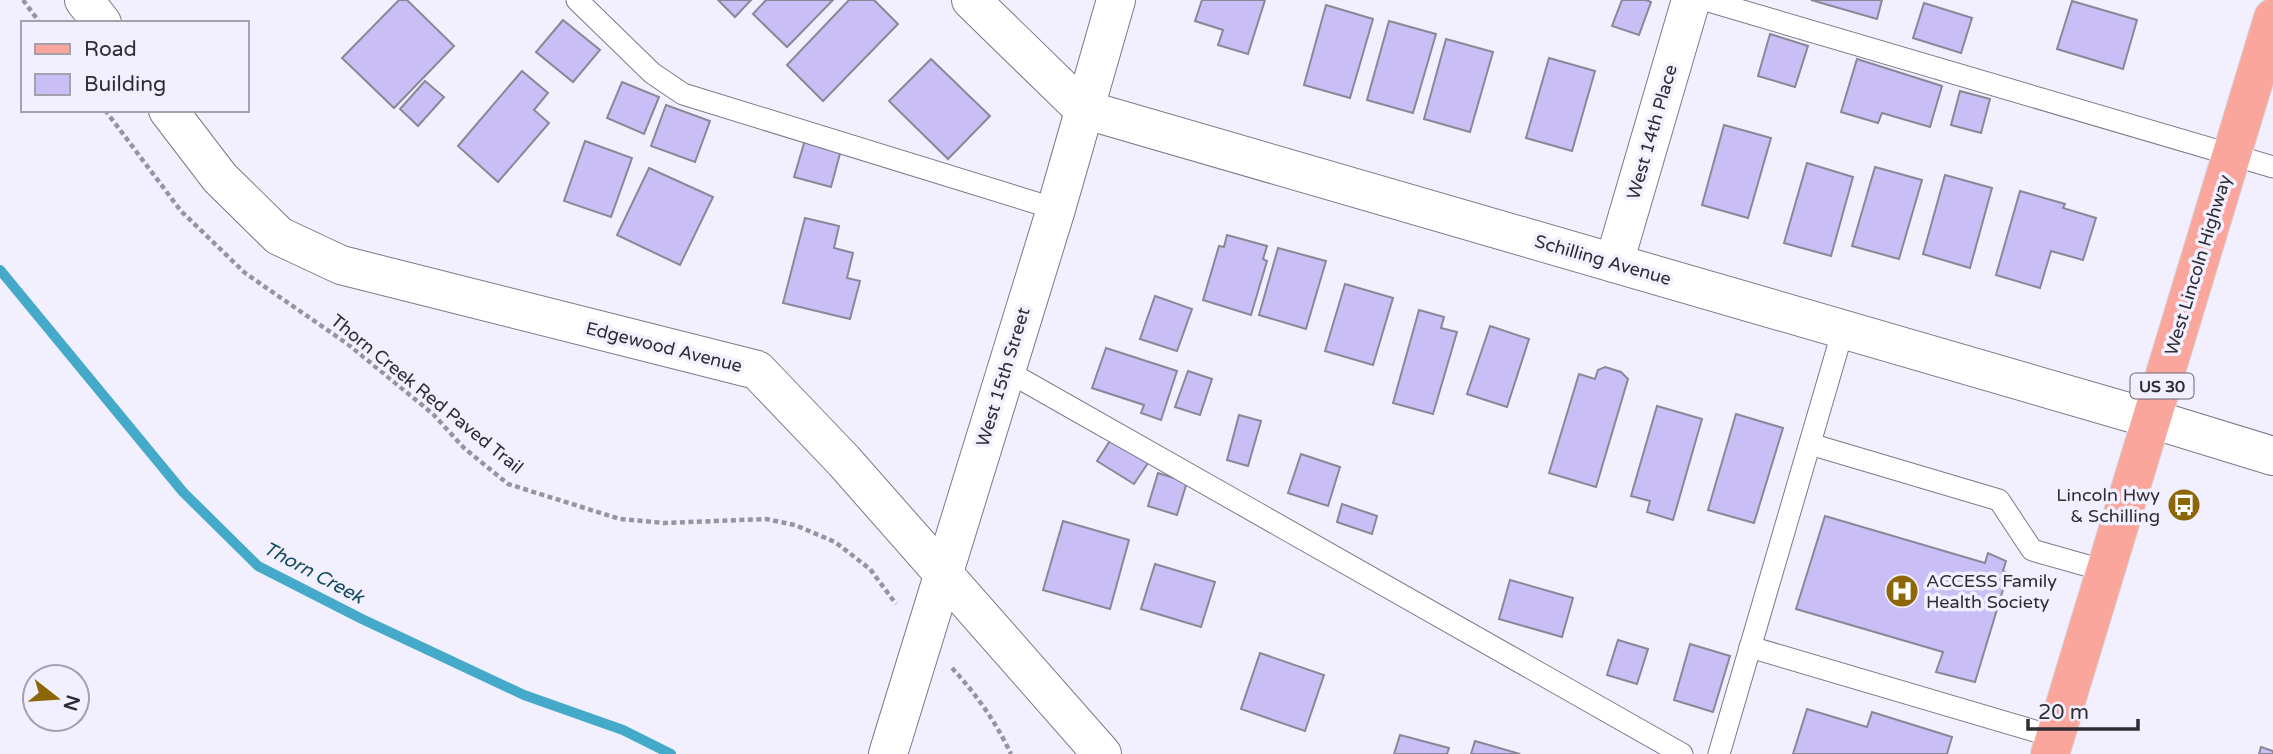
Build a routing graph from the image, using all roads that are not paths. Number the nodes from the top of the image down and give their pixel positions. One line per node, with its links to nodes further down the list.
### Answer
1 (84, 0): 8 (street)
2 (577, 0): 13 (lane)
3 (971, 0): 9 (street, Schilling Avenue)
4 (1116, 0): 9 (street, West 15th Street)
5 (1691, 0): 14 (street, West 14th Place)
6 (1705, 0): 11 (lane)
7 (2273, 18): 11 (main road, West Lincoln Highway / US 30)
8 (100, 21)
9 (1083, 109): 13 (street, West 15th Street); 14 (street, Schilling Avenue)
10 (170, 112): 21 (street, Edgewood Avenue)
11 (2232, 155): 12 (lane); 17 (main road, West Lincoln Highway / US 30)
12 (2273, 167)
13 (1056, 209): 16 (street, West 15th Street)
14 (1614, 263): 15 (street, Schilling Avenue)
15 (1843, 330): 17 (street, Schilling Avenue); 18 (lane)
16 (1005, 370): 21 (street, West 15th Street); 26 (lane)
17 (2152, 419): 19 (street, Schilling Avenue); 20 (main road, West Lincoln Highway / US 30)
18 (1810, 444): 20 (lane); 22 (lane)
19 (2273, 456)
20 (2106, 571): 23 (main road, West Lincoln Highway / US 30)
21 (943, 572): 24 (street, West 15th Street); 25 (street, Edgewood Avenue)
22 (1750, 647): 23 (lane); 27 (lane)
23 (2052, 745)
24 (888, 754)
25 (1102, 754)
26 (1682, 754)
27 (1719, 754)

